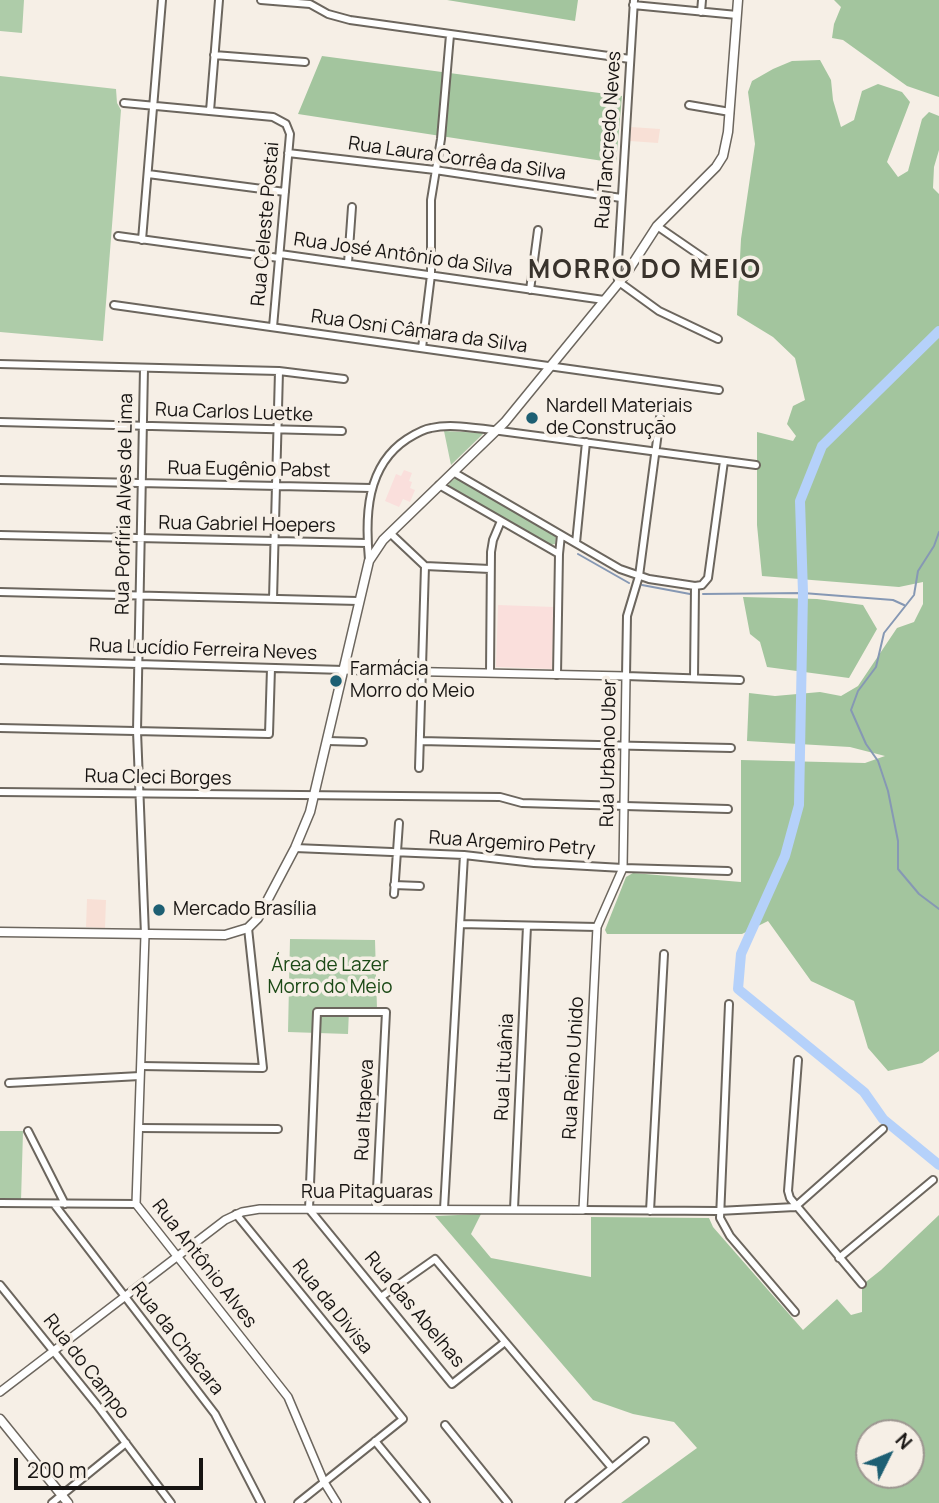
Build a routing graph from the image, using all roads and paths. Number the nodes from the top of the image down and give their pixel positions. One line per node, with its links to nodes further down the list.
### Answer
1 (162, 0): 15 (street)
2 (219, 0): 10 (street)
3 (261, 0): 9 (street)
4 (702, 0): 7 (street)
5 (738, 0): 8 (main road)
6 (634, 2): 7 (street); 11 (street, Rua Tancredo Neves)
7 (701, 12): 8 (street)
8 (737, 15): 17 (main road)
9 (450, 35): 11 (street); 19 (street)
10 (214, 55): 12 (street); 16 (street)
11 (630, 59): 22 (street, Rua Tancredo Neves)
12 (305, 62)
13 (124, 103): 15 (street)
14 (689, 105): 17 (street)
15 (153, 106): 16 (street); 20 (street)
16 (210, 111): 18 (street, Rua Celeste Postai)
17 (730, 112): 24 (main road)
18 (288, 153): 19 (street, Rua Laura Corrêa da Silva); 21 (street, Rua Celeste Postai)
19 (435, 170): 22 (street, Rua Laura Corrêa da Silva); 31 (street)
20 (148, 174): 21 (street); 27 (street)
21 (285, 192): 28 (street, Rua Celeste Postai)
22 (621, 198): 32 (street, Rua Tancredo Neves)
23 (352, 207): 29 (street)
24 (657, 226): 30 (street); 32 (main road)
25 (538, 230): 33 (street)
26 (118, 236): 27 (street, Rua José Antônio da Silva)
27 (142, 240): 28 (street, Rua José Antônio da Silva)
28 (280, 256): 29 (street, Rua José Antônio da Silva); 36 (street, Rua Celeste Postai)
29 (348, 263): 31 (street, Rua José Antônio da Silva)
30 (721, 270)
31 (431, 275): 33 (street, Rua José Antônio da Silva); 38 (street)
32 (619, 282): 34 (main road); 37 (street)
33 (530, 290): 34 (street, Rua José Antônio da Silva)
34 (604, 300): 40 (main road)
35 (114, 305): 36 (street, Rua Osni Câmara da Silva)
36 (273, 327): 38 (street, Rua Osni Câmara da Silva)
37 (718, 339)
38 (422, 348): 40 (street, Rua Osni Câmara da Silva)
39 (0, 364): 41 (street)
40 (550, 366): 44 (street, Rua Osni Câmara da Silva); 49 (main road)
41 (144, 368): 42 (street); 47 (street, Rua Porfíria Alves de Lima)
42 (279, 371): 43 (street); 48 (street)
43 (344, 379)
44 (719, 390)
45 (660, 417): 52 (street, Rua Urbano Uber)
46 (0, 422): 47 (street, Rua Carlos Luetke)
47 (143, 426): 48 (street, Rua Carlos Luetke); 57 (street, Rua Porfíria Alves de Lima)
48 (277, 429): 50 (street, Rua Carlos Luetke); 59 (street)
49 (496, 430): 51 (street); 55 (main road); 60 (street)
50 (342, 431)
51 (586, 442): 52 (street); 68 (street)
52 (655, 452): 53 (street); 73 (street, Rua Urbano Uber)
53 (724, 461): 54 (street); 74 (street)
54 (755, 465)
55 (453, 472): 58 (main road); 63 (street)
56 (0, 480): 57 (street, Rua Eugênio Pabst)
57 (141, 483): 59 (street, Rua Eugênio Pabst); 65 (street, Rua Porfíria Alves de Lima)
58 (439, 485): 61 (street); 62 (main road)
59 (276, 486): 60 (street, Rua Eugênio Pabst); 66 (street)
60 (371, 488): 67 (street)
61 (501, 521): 69 (street); 72 (street)
62 (390, 533): 70 (main road); 71 (street)
63 (561, 535): 68 (street); 69 (street)
64 (0, 536): 65 (street, Rua Gabriel Hoepers)
65 (140, 538): 66 (street, Rua Gabriel Hoepers); 76 (street, Rua Porfíria Alves de Lima)
66 (274, 541): 67 (street, Rua Gabriel Hoepers); 77 (street)
67 (367, 543): 70 (street)
68 (576, 543): 73 (street)
69 (559, 554): 85 (street)
70 (369, 561): 78 (main road)
71 (425, 566): 72 (street); 83 (street)
72 (491, 569): 84 (street)
73 (639, 576): 74 (street); 86 (street, Rua Urbano Uber)
74 (695, 586): 87 (street)
75 (0, 592): 76 (street)
76 (139, 596): 77 (street); 80 (street, Rua Porfíria Alves de Lima)
77 (273, 599): 78 (street)
78 (358, 601): 82 (main road)
79 (0, 660): 80 (street, Rua Lucídio Ferreira Neves)
80 (138, 664): 81 (street, Rua Lucídio Ferreira Neves); 90 (street, Rua Porfíria Alves de Lima)
81 (271, 668): 82 (street, Rua Lucídio Ferreira Neves); 90 (street)
82 (344, 670): 83 (street, Rua Lucídio Ferreira Neves); 91 (main road)
83 (422, 671): 84 (street, Rua Lucídio Ferreira Neves); 92 (street)
84 (490, 673): 85 (street, Rua Lucídio Ferreira Neves)
85 (557, 675): 86 (street, Rua Lucídio Ferreira Neves)
86 (626, 676): 87 (street, Rua Lucídio Ferreira Neves); 94 (street, Rua Urbano Uber)
87 (694, 678): 88 (street, Rua Lucídio Ferreira Neves)
88 (740, 680)
89 (0, 728): 90 (street)
90 (137, 731): 98 (street, Rua Porfíria Alves de Lima)
91 (328, 741): 93 (street); 99 (main road)
92 (420, 741): 94 (street); 96 (street)
93 (363, 742)
94 (625, 746): 95 (street); 100 (street, Rua Urbano Uber)
95 (732, 748)
96 (419, 768)
97 (0, 792): 98 (street, Rua Cleci Borges)
98 (138, 793): 99 (street, Rua Cleci Borges); 116 (street, Rua Porfíria Alves de Lima)
99 (316, 795): 100 (street, Rua Cleci Borges); 103 (main road)
100 (624, 806): 101 (street, Rua Cleci Borges); 106 (street, Rua Urbano Uber)
101 (728, 809)
102 (399, 824): 104 (street)
103 (295, 848): 104 (street, Rua Argemiro Petry); 114 (main road)
104 (397, 852): 105 (street, Rua Argemiro Petry); 108 (street)
105 (464, 855): 106 (street, Rua Argemiro Petry); 111 (street)
106 (623, 868): 107 (street, Rua Argemiro Petry); 113 (street, Rua Urbano Uber)
107 (728, 871)
108 (394, 885): 109 (street); 110 (street)
109 (420, 886)
110 (394, 894)
111 (460, 924): 112 (street); 135 (street)
112 (527, 926): 113 (street); 136 (street, Rua Lituânia)
113 (597, 927): 137 (street, Rua Reino Unido)
114 (248, 928): 116 (main road); 120 (street)
115 (0, 932): 116 (main road)
116 (145, 935): 120 (street, Rua Antônio Alves)
117 (664, 954): 138 (street)
118 (729, 1004): 139 (street)
119 (798, 1059): 132 (street)
120 (141, 1066): 121 (street, Rua Antônio Alves)
121 (140, 1076): 122 (street); 123 (street, Rua Antônio Alves)
122 (9, 1083)
123 (139, 1128): 124 (street); 131 (street, Rua Antônio Alves)
124 (278, 1129)
125 (883, 1129): 132 (street)
126 (28, 1131): 130 (street)
127 (933, 1180): 142 (street)
128 (0, 1203): 129 (street)
129 (54, 1204): 130 (street); 145 (street, Rua da Chácara)
130 (65, 1204): 131 (street)
131 (136, 1204): 141 (street, Rua Antônio Alves)
132 (795, 1207): 139 (street, Rua Pitaguaras); 142 (street)
133 (309, 1209): 134 (street, Rua Pitaguaras); 134 (street, Rua Itapeva); 140 (street, Rua Pitaguaras); 146 (street, Rua das Abelhas)
134 (376, 1209): 135 (street, Rua Pitaguaras)
135 (444, 1209): 136 (street, Rua Pitaguaras)
136 (514, 1209): 137 (street, Rua Pitaguaras)
137 (583, 1210): 138 (street, Rua Pitaguaras)
138 (650, 1211): 139 (street, Rua Pitaguaras)
139 (718, 1211): 147 (street)
140 (236, 1214): 141 (street, Rua Pitaguaras); 153 (street, Rua da Divisa)
141 (177, 1256): 145 (street, Rua Pitaguaras); 157 (street, Rua Antônio Alves)
142 (839, 1258): 144 (street)
143 (0, 1284): 149 (street, Rua do Campo)
144 (862, 1284)
145 (125, 1296): 149 (street, Rua Pitaguaras); 162 (street, Rua da Chácara)
146 (381, 1297): 148 (street); 148 (street, Rua das Abelhas)
147 (795, 1312)
148 (505, 1342): 156 (street)
149 (53, 1351): 150 (street, Rua Pitaguaras); 155 (street, Rua do Campo)
150 (0, 1392)
151 (0, 1419): 158 (main road)
152 (445, 1424): 166 (street)
153 (375, 1441): 157 (street); 165 (street)
154 (645, 1441): 156 (street)
155 (126, 1443): 158 (street); 161 (street, Rua do Campo)
156 (612, 1468): 167 (street)
157 (324, 1482): 163 (street); 164 (street, Rua Antônio Alves)
158 (61, 1495): 159 (street); 160 (main road)
159 (52, 1503)
160 (68, 1503)
161 (171, 1503)
162 (261, 1503)
163 (298, 1503)
164 (337, 1503)
165 (426, 1503)
166 (508, 1503)
167 (569, 1503)

